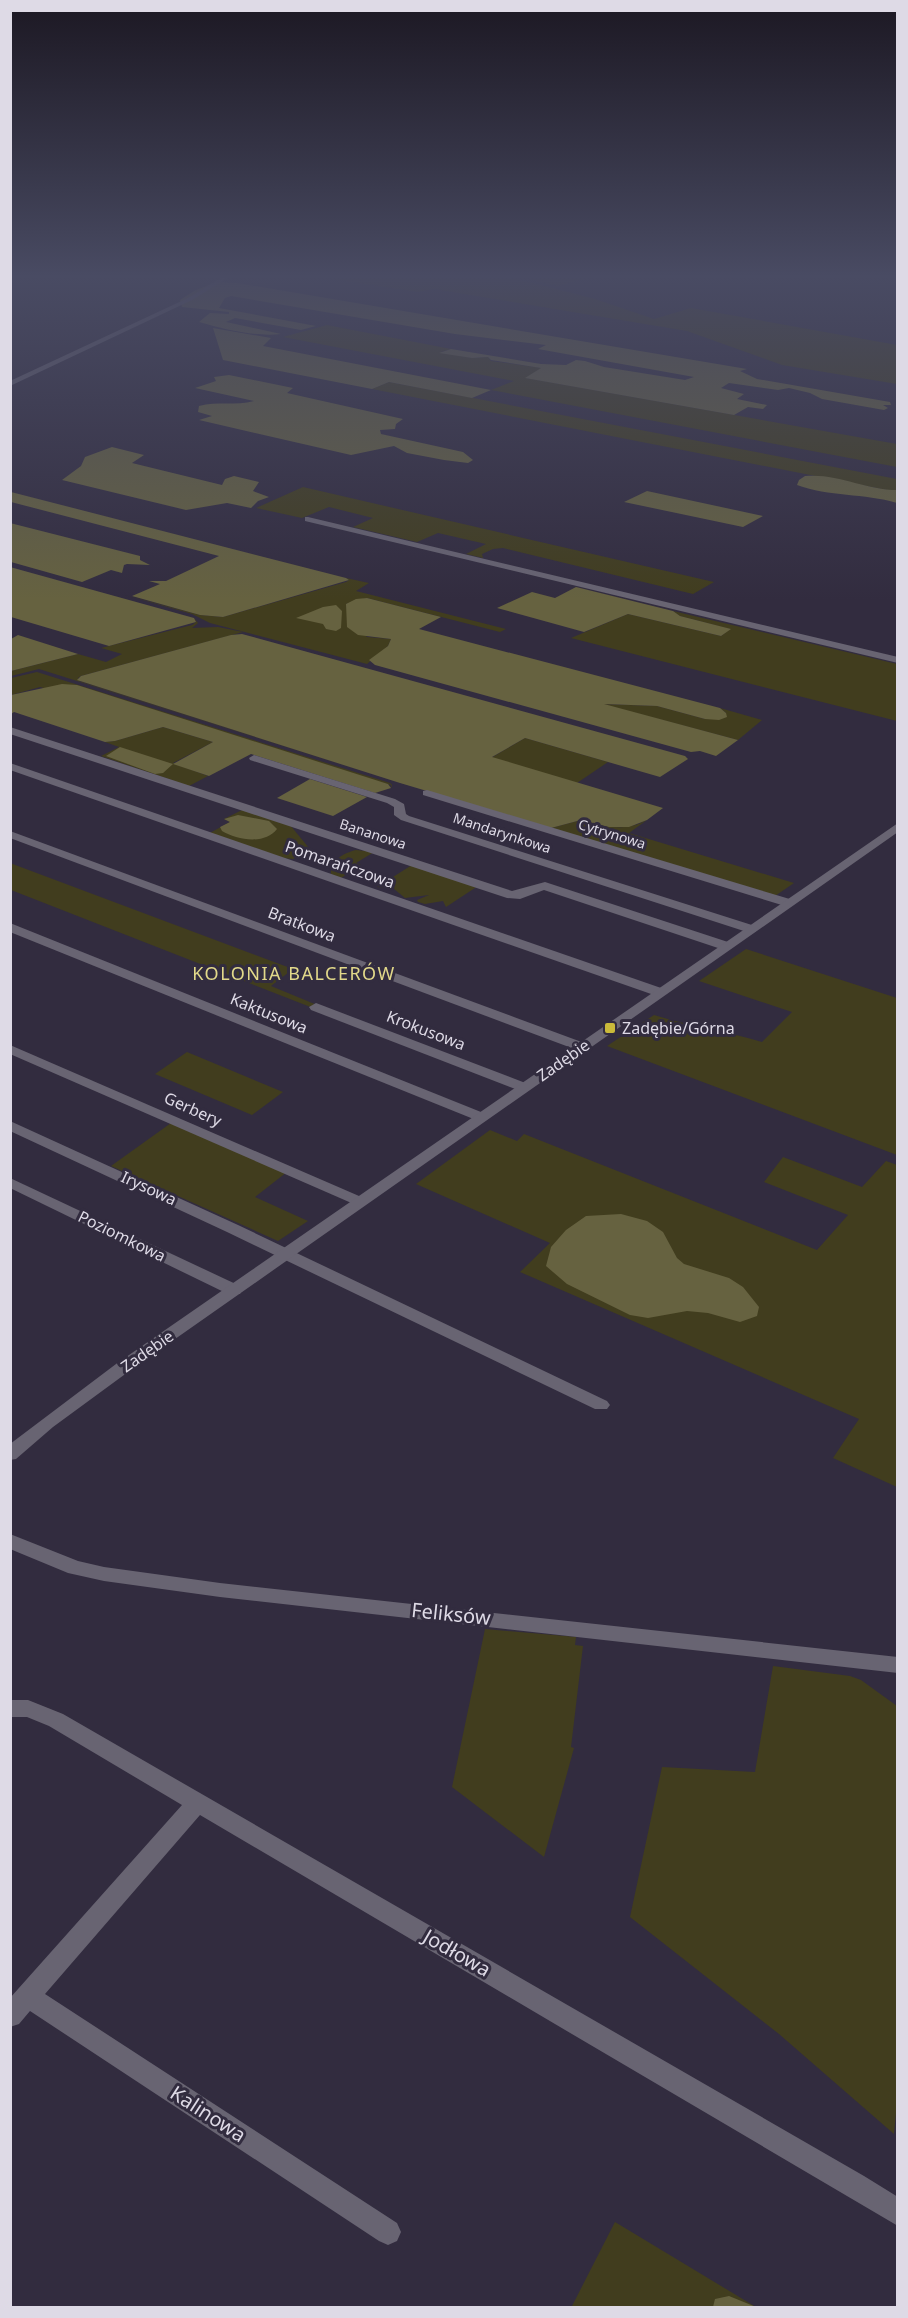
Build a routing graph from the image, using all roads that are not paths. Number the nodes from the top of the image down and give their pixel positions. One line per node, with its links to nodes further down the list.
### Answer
1 (308, 519): 2 (street)
2 (897, 660)
3 (10, 730): 12 (street, Bananowa)
4 (254, 758): 11 (street, Mandarynkowa)
5 (10, 766): 13 (street, Pomarańczowa)
6 (427, 793): 9 (street, Cytrynowa)
7 (897, 826): 9 (street, Zadębie)
8 (10, 834): 15 (street, Bratkowa)
9 (789, 903): 11 (street, Zadębie)
10 (10, 927): 18 (street, Kaktusowa)
11 (751, 929): 12 (street, Zadębie)
12 (726, 946): 13 (street, Zadębie)
13 (659, 992): 15 (street, Zadębie)
14 (316, 1007): 17 (street, Krokusowa)
15 (582, 1047): 17 (street, Zadębie)
16 (10, 1049): 21 (street, Gerbery)
17 (523, 1088): 18 (street, Zadębie)
18 (481, 1117): 21 (street, Zadębie)
19 (10, 1125): 22 (street, Irysowa)
20 (10, 1182): 23 (street, Poziomkowa)
21 (361, 1202): 22 (street, Zadębie)
22 (287, 1252): 23 (street, Zadębie); 24 (street)
23 (234, 1290): 25 (street, Zadębie)
24 (601, 1405)
25 (10, 1454)
26 (10, 1541): 27 (street, Feliksów)
27 (897, 1665)
28 (10, 1709): 29 (street, Jodłowa)
29 (198, 1803): 30 (street); 32 (street, Jodłowa)
30 (28, 1996): 31 (street); 33 (street, Kalinowa)
31 (10, 2016)
32 (897, 2213)
33 (388, 2232)

